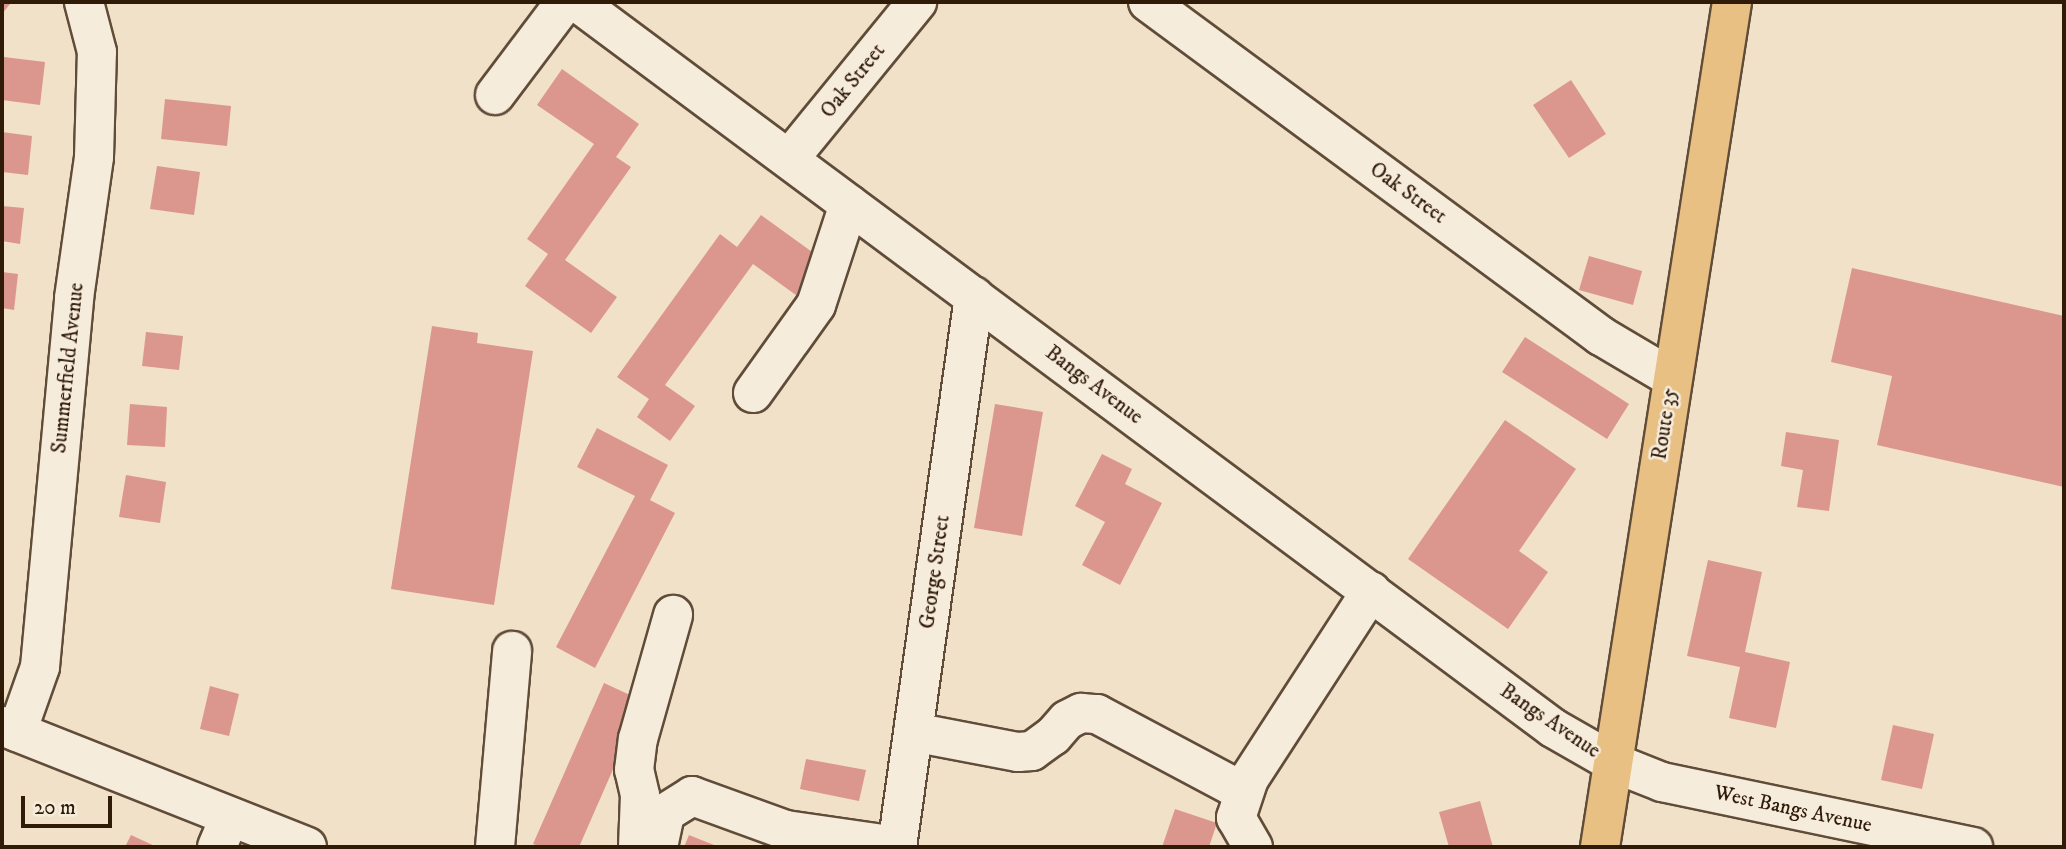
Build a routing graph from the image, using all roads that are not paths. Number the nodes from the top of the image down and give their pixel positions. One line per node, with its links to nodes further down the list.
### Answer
1 (84, 2): 16 (street, Summerfield Avenue)
2 (565, 2): 7 (street)
3 (577, 2): 8 (street, Bangs Avenue)
4 (917, 2): 8 (street, Oak Street)
5 (1148, 2): 11 (street, Oak Street)
6 (1732, 2): 11 (main road, Route 35)
7 (495, 95)
8 (789, 159): 9 (street, Bangs Avenue)
9 (849, 204): 10 (street, Bangs Avenue); 12 (street)
10 (974, 296): 13 (street, Bangs Avenue); 17 (street, George Street)
11 (1672, 378): 18 (main road, Route 35)
12 (753, 393)
13 (1371, 591): 18 (street, Bangs Avenue); 19 (street)
14 (673, 615): 24 (street)
15 (512, 651): 23 (street)
16 (9, 729): 20 (street)
17 (913, 732): 19 (street); 21 (street, George Street)
18 (1614, 763): 27 (main road, Route 35); 28 (street, West Bangs Avenue)
19 (1244, 792): 26 (street)
20 (223, 832): 22 (street)
21 (897, 846): 25 (street)
22 (306, 847)
23 (495, 847)
24 (638, 847)
25 (658, 847)
26 (1253, 847)
27 (1600, 847)
28 (1973, 847)

